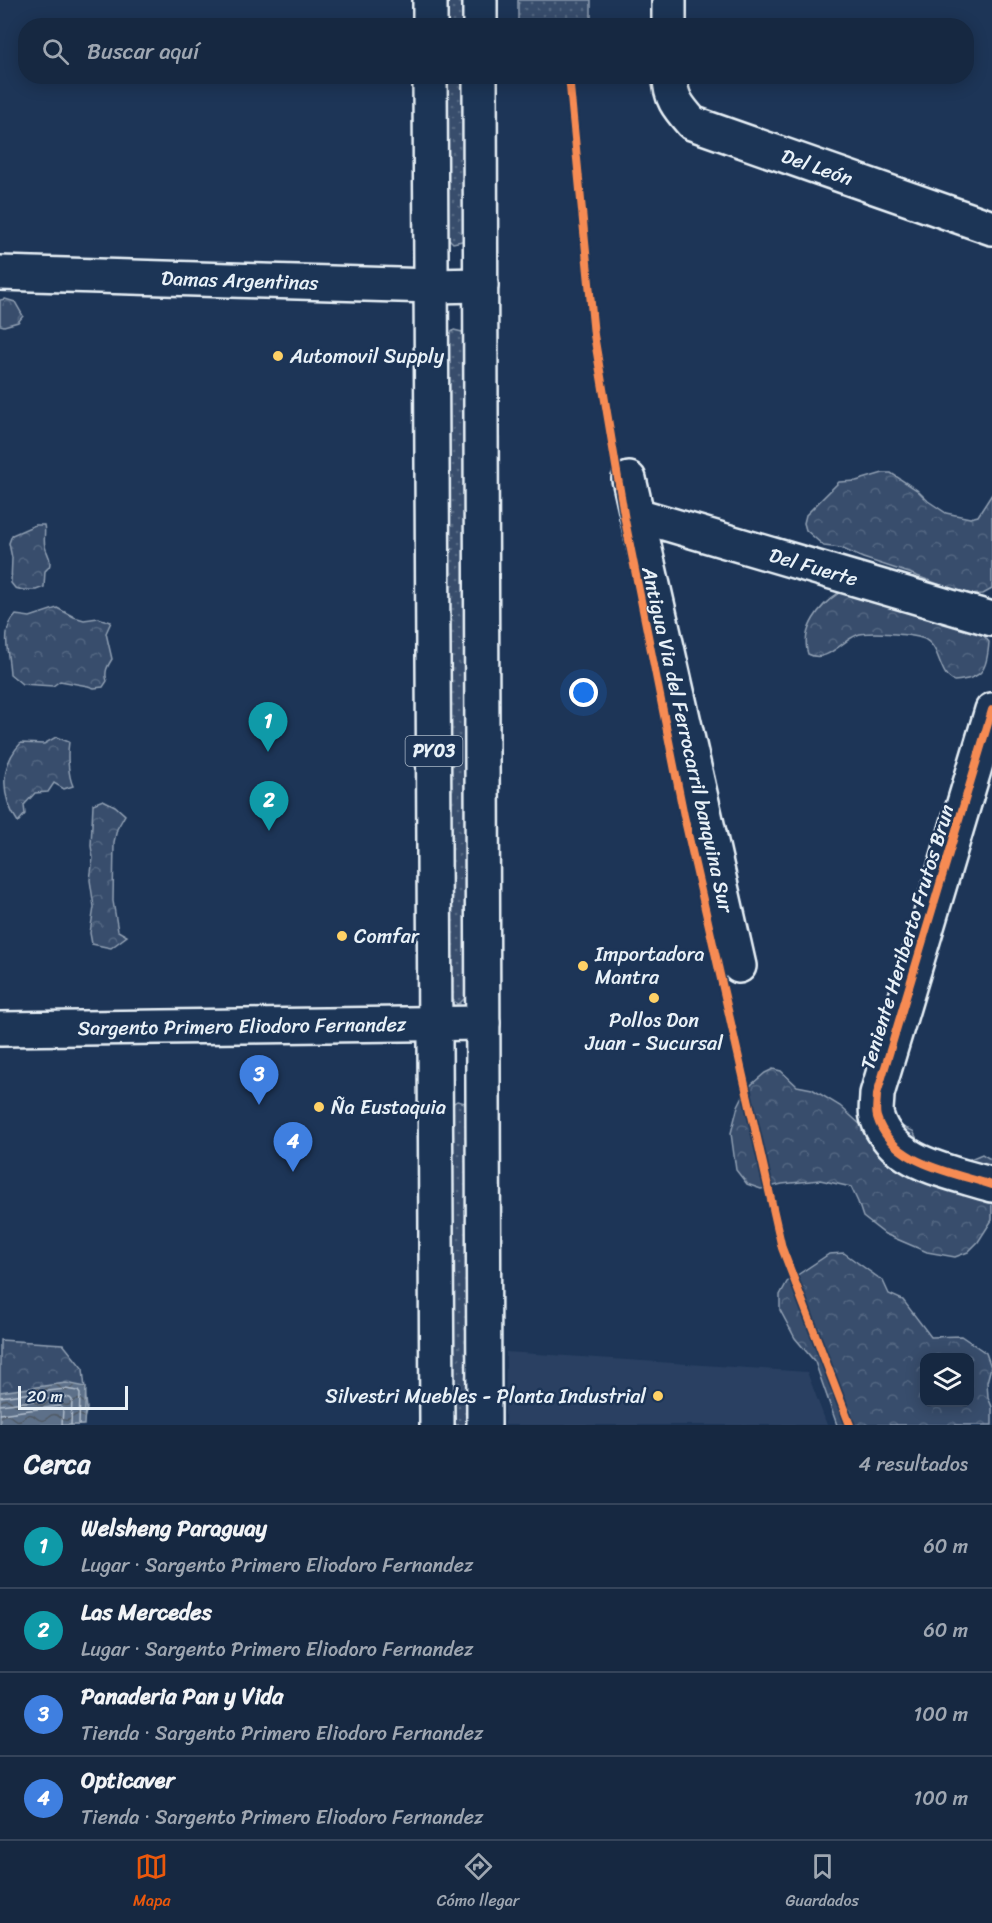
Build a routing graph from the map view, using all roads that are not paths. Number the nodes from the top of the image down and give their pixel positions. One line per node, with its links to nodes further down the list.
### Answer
1 (430, 0): 4 (main road)
2 (480, 0): 5 (main road)
3 (669, 0): 6 (main road)
4 (430, 18)
5 (480, 18)
6 (669, 18)
7 (430, 84): 13 (main road, PY03)
8 (480, 84): 12 (main road, PY03)
9 (670, 84): 10 (main road, Del León)
10 (992, 228)
11 (0, 273): 13 (main road, Damas Argentinas)
12 (481, 285): 13 (main road, Damas Argentinas); 19 (main road, PY03)
13 (432, 286): 20 (main road, PY03)
14 (629, 479): 15 (main road, Antigua Via del Ferrocarril banquina Sur)
15 (637, 515): 16 (main road, Del Fuerte); 18 (main road, Antigua Via del Ferrocarril banquina Sur)
16 (992, 619)
17 (992, 710): 22 (main road, Teniente Heriberto Frutos Brun)
18 (739, 966)
19 (483, 1023): 20 (main road, Sargento Primero Eliodoro Fernandez); 24 (main road, PY03)
20 (435, 1024): 21 (main road, Sargento Primero Eliodoro Fernandez); 23 (main road, PY03)
21 (0, 1029)
22 (992, 1185)
23 (437, 1425)
24 (484, 1425)

